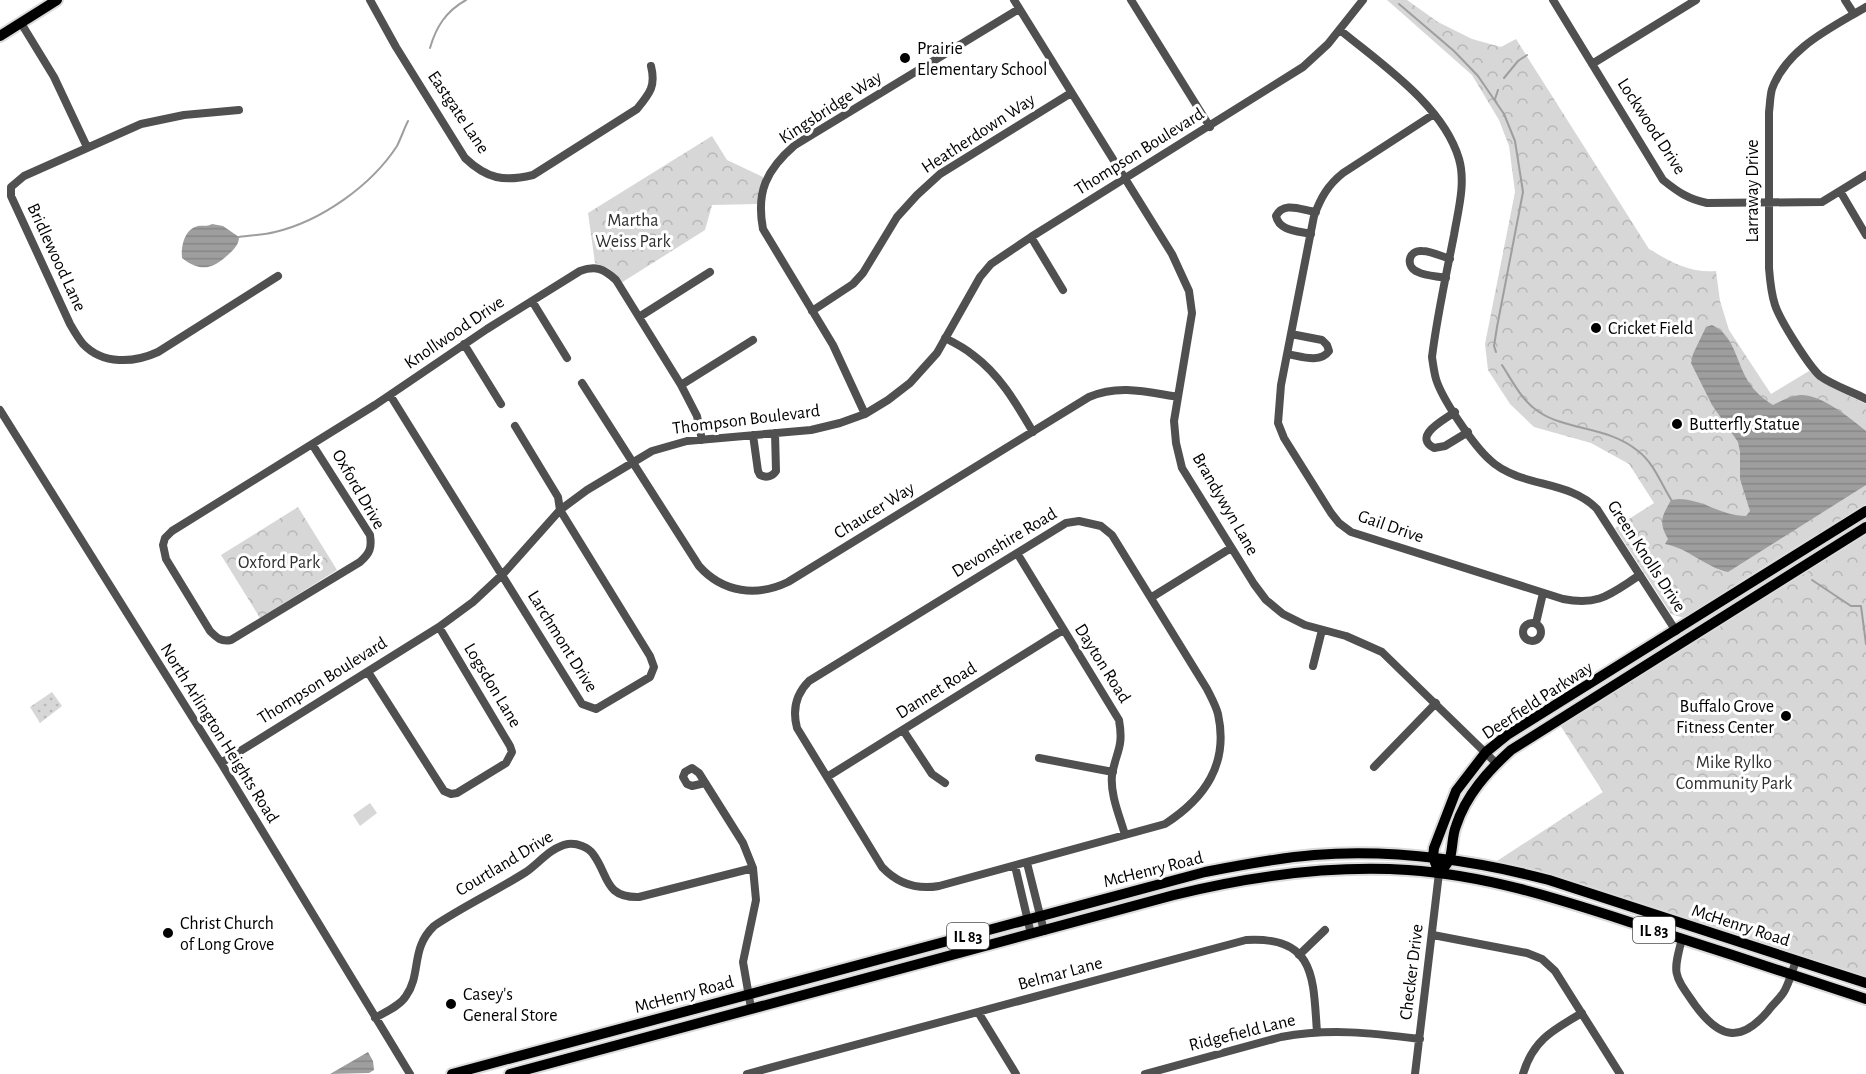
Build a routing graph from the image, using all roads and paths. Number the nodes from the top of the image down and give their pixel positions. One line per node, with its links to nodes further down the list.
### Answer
1 (57, 0): 12 (main road)
2 (370, 0): 16 (street, Eastgate Lane)
3 (1014, 0): 10 (street, Brandywyn Lane)
4 (1131, 0): 20 (street)
5 (1363, 0): 13 (street, Thompson Boulevard)
6 (1553, 0): 15 (street, Lockwood Drive)
7 (1696, 0): 15 (street)
8 (1845, 0): 11 (street)
9 (1866, 7): 11 (street, Larraway Drive)
10 (1019, 9): 17 (street, Brandywyn Lane); 36 (street, Kingsbridge Way)
11 (1854, 14): 25 (street, Larraway Drive)
12 (21, 23): 14 (main road); 21 (street)
13 (1340, 30): 19 (street, Green Knolls Drive); 20 (street, Thompson Boulevard)
14 (0, 36)
15 (1592, 64): 25 (street, Lockwood Drive)
16 (651, 66)
17 (1071, 93): 23 (street, Brandywyn Lane); 36 (street, Heatherdown Way)
18 (239, 110): 21 (street)
19 (1434, 114): 26 (street, Gail Drive); 30 (street, Green Knolls Drive)
20 (1209, 127): 23 (street, Thompson Boulevard)
21 (87, 147): 32 (street, Bridlewood Lane)
22 (1866, 175): 24 (street, Lockwood Drive)
23 (1124, 179): 29 (street, Thompson Boulevard); 47 (street, Brandywyn Lane)
24 (1840, 191): 25 (street, Lockwood Drive); 28 (street)
25 (1769, 203): 48 (street, Larraway Drive)
26 (1316, 212): 27 (street, Gail Drive); 27 (street)
27 (1311, 234): 38 (street, Gail Drive)
28 (1866, 235)
29 (1031, 237): 34 (street); 39 (street, Thompson Boulevard)
30 (1450, 259): 33 (street, Green Knolls Drive); 33 (street)
31 (710, 272): 37 (street)
32 (278, 276)
33 (1446, 278): 51 (street, Green Knolls Drive)
34 (1063, 290)
35 (531, 301): 37 (street, Knollwood Drive); 41 (street, Knollwood Drive); 43 (street)
36 (812, 310): 52 (street, Kingsbridge Way)
37 (639, 317): 45 (street, Knollwood Drive)
38 (1291, 334): 42 (street, Gail Drive); 42 (street)
39 (945, 338): 52 (street, Thompson Boulevard); 54 (street)
40 (753, 340): 45 (street)
41 (464, 344): 46 (street, Knollwood Drive); 49 (street)
42 (1287, 354): 69 (street, Gail Drive)
43 (567, 358)
44 (582, 383): 60 (street, Chaucer Way)
45 (681, 385): 58 (street, Knollwood Drive)
46 (390, 395): 59 (street, Knollwood Drive); 67 (street, Larchmont Drive)
47 (1179, 397): 54 (street, Chaucer Way); 65 (street, Brandywyn Lane)
48 (1866, 399)
49 (501, 404)
50 (0, 410): 82 (street, North Arlington Heights Road)
51 (1455, 412): 55 (street, Green Knolls Drive); 55 (street)
52 (865, 414): 56 (street, Thompson Boulevard)
53 (514, 426): 61 (street)
54 (1033, 432): 60 (street, Chaucer Way)
55 (1468, 432): 68 (street, Green Knolls Drive)
56 (775, 433): 57 (street, Thompson Boulevard); 57 (street)
57 (753, 435): 58 (street, Thompson Boulevard)
58 (702, 440): 60 (street, Thompson Boulevard)
59 (312, 444): 64 (street, Knollwood Drive); 64 (street, Oxford Drive)
60 (632, 462): 61 (street, Thompson Boulevard)
61 (560, 510): 67 (street, Thompson Boulevard); 67 (street, Larchmont Drive)
62 (1866, 512): 75 (main road, Deerfield Parkway)
63 (1866, 527): 83 (main road, Deerfield Parkway)
64 (163, 545)
65 (1231, 548): 70 (street); 74 (street, Brandywyn Lane)
66 (1017, 553): 70 (street, Devonshire Road); 73 (street, Dayton Road); 86 (street, Devonshire Road)
67 (503, 574): 72 (street, Thompson Boulevard)
68 (1640, 575): 69 (street, Gail Drive); 75 (street, Green Knolls Drive)
69 (1543, 593): 71 (street)
70 (1152, 597): 89 (street, Devonshire Road)
71 (1536, 623)
72 (439, 627): 77 (street, Thompson Boulevard); 77 (street, Logsdon Lane)
73 (1063, 630): 79 (street, Dannet Road); 85 (street, Dayton Road)
74 (1322, 630): 76 (street); 78 (street, Brandywyn Lane)
75 (1676, 631): 80 (main road, Deerfield Parkway)
76 (1313, 666)
77 (368, 672): 82 (street, Thompson Boulevard)
78 (1436, 703): 80 (street, Brandywyn Lane); 84 (street)
79 (903, 730): 86 (street, Dannet Road); 88 (street)
80 (1486, 752): 83 (street, Brandywyn Lane); 90 (main road, Deerfield Parkway)
81 (1039, 758): 85 (street)
82 (221, 763): 112 (street, North Arlington Heights Road)
83 (1496, 764): 91 (main road, Deerfield Parkway)
84 (1374, 766)
85 (1113, 772): 89 (street, Dayton Road)
86 (826, 777): 93 (street, Devonshire Road)
87 (705, 783): 94 (street)
88 (945, 783)
89 (1125, 835): 92 (street, Devonshire Road)
90 (1433, 857): 91 (main road, McHenry Road / IL 83); 95 (main road); 96 (main road, McHenry Road / IL 83)
91 (1449, 859): 95 (main road, Deerfield Parkway); 104 (main road, McHenry Road / IL 83)
92 (1027, 863): 93 (street, Devonshire Road); 96 (street)
93 (1015, 866): 97 (street)
94 (753, 868): 107 (street); 112 (street, Courtland Drive)
95 (1439, 873): 99 (main road, McHenry Road / IL 83); 101 (street, Checker Drive); 102 (main road, McHenry Road / IL 83)
96 (1040, 916): 97 (main road, McHenry Road / IL 83); 99 (street)
97 (1028, 920): 100 (street); 107 (main road, McHenry Road / IL 83)
98 (1325, 930): 103 (street)
99 (1044, 931): 100 (main road, McHenry Road / IL 83)
100 (1031, 934): 109 (main road, McHenry Road / IL 83)
101 (1432, 934): 111 (street); 114 (street, Checker Drive)
102 (1682, 939): 105 (main road, McHenry Road / IL 83); 105 (street)
103 (1299, 955): 110 (street, Belmar Lane); 113 (street)
104 (1796, 960): 105 (street); 106 (main road, McHenry Road / IL 83)
105 (1791, 974): 108 (main road, McHenry Road / IL 83)
106 (1866, 983)
107 (747, 994): 109 (street); 116 (main road, McHenry Road / IL 83)
108 (1866, 999)
109 (751, 1008): 117 (main road, McHenry Road / IL 83)
110 (978, 1012): 118 (street, Belmar Lane); 119 (street)
111 (1582, 1013): 122 (street); 123 (street)
112 (375, 1018): 115 (street, North Arlington Heights Road)
113 (1317, 1032): 114 (street, Ridgefield Lane); 120 (street, Ridgefield Lane)
114 (1420, 1039): 121 (street, Checker Drive)
115 (410, 1074)
116 (452, 1074)
117 (510, 1074)
118 (747, 1074)
119 (1016, 1074)
120 (1145, 1074)
121 (1416, 1074)
122 (1522, 1074)
123 (1620, 1074)

